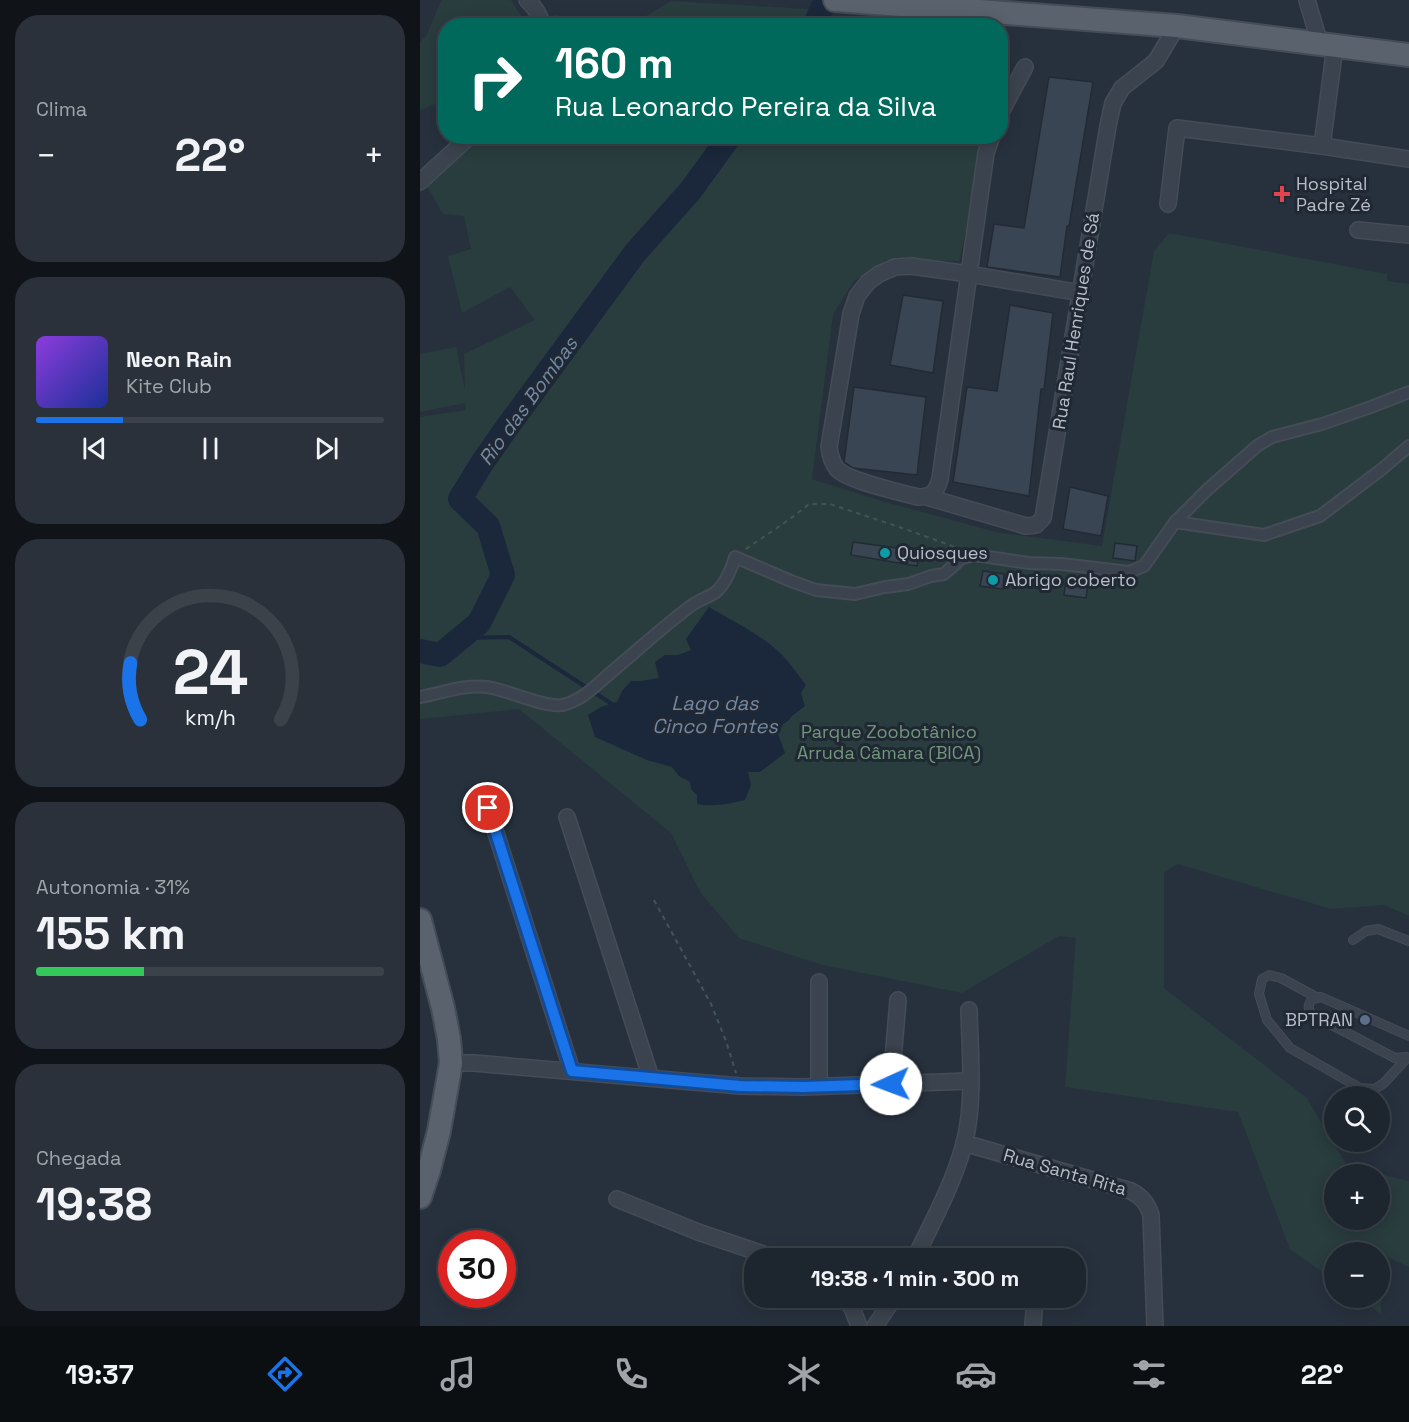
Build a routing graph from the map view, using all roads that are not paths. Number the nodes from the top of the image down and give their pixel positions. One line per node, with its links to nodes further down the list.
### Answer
1 (526, 0): 4 (street)
2 (835, 0): 5 (main road)
3 (1307, 0): 6 (street)
4 (540, 18)
5 (1177, 26): 6 (main road); 19 (street, Rua Raul Henriques de Sá)
6 (1327, 45): 7 (main road); 12 (street)
7 (1409, 55)
8 (1025, 67): 9 (street)
9 (1008, 99)
10 (461, 144): 14 (street)
11 (989, 144): 18 (street)
12 (1322, 146): 13 (street); 15 (street)
13 (1409, 159)
14 (420, 182)
15 (1168, 204)
16 (1358, 231): 17 (street)
17 (1409, 235)
18 (969, 274): 19 (street); 22 (street); 22 (street)
19 (1081, 292): 22 (street, Rua Raul Henriques de Sá)
20 (1409, 392): 23 (street)
21 (1409, 446): 23 (street)
22 (927, 497)
23 (1175, 522): 24 (street)
24 (420, 697)
25 (488, 808): 37 (street)
26 (567, 817): 38 (street)
27 (420, 920): 36 (main road)
28 (1353, 940): 29 (lane)
29 (1409, 941)
30 (819, 982): 41 (street)
31 (1316, 997): 34 (lane); 35 (lane); 35 (lane)
32 (898, 1000): 40 (street)
33 (969, 1011): 39 (street)
34 (1409, 1036)
35 (1408, 1057)
36 (451, 1063): 37 (street); 43 (main road)
37 (572, 1071): 38 (street)
38 (651, 1078): 41 (street)
39 (970, 1081): 40 (street); 42 (street)
40 (891, 1084): 41 (street)
41 (819, 1086)
42 (964, 1143): 46 (street); 53 (street, Rua Santa Rita)
43 (420, 1197)
44 (617, 1200): 45 (street)
45 (745, 1248)
46 (920, 1248)
47 (852, 1308): 50 (street)
48 (887, 1308): 51 (street)
49 (1034, 1308): 52 (street)
50 (859, 1326)
51 (875, 1326)
52 (1033, 1326)
53 (1155, 1326)

